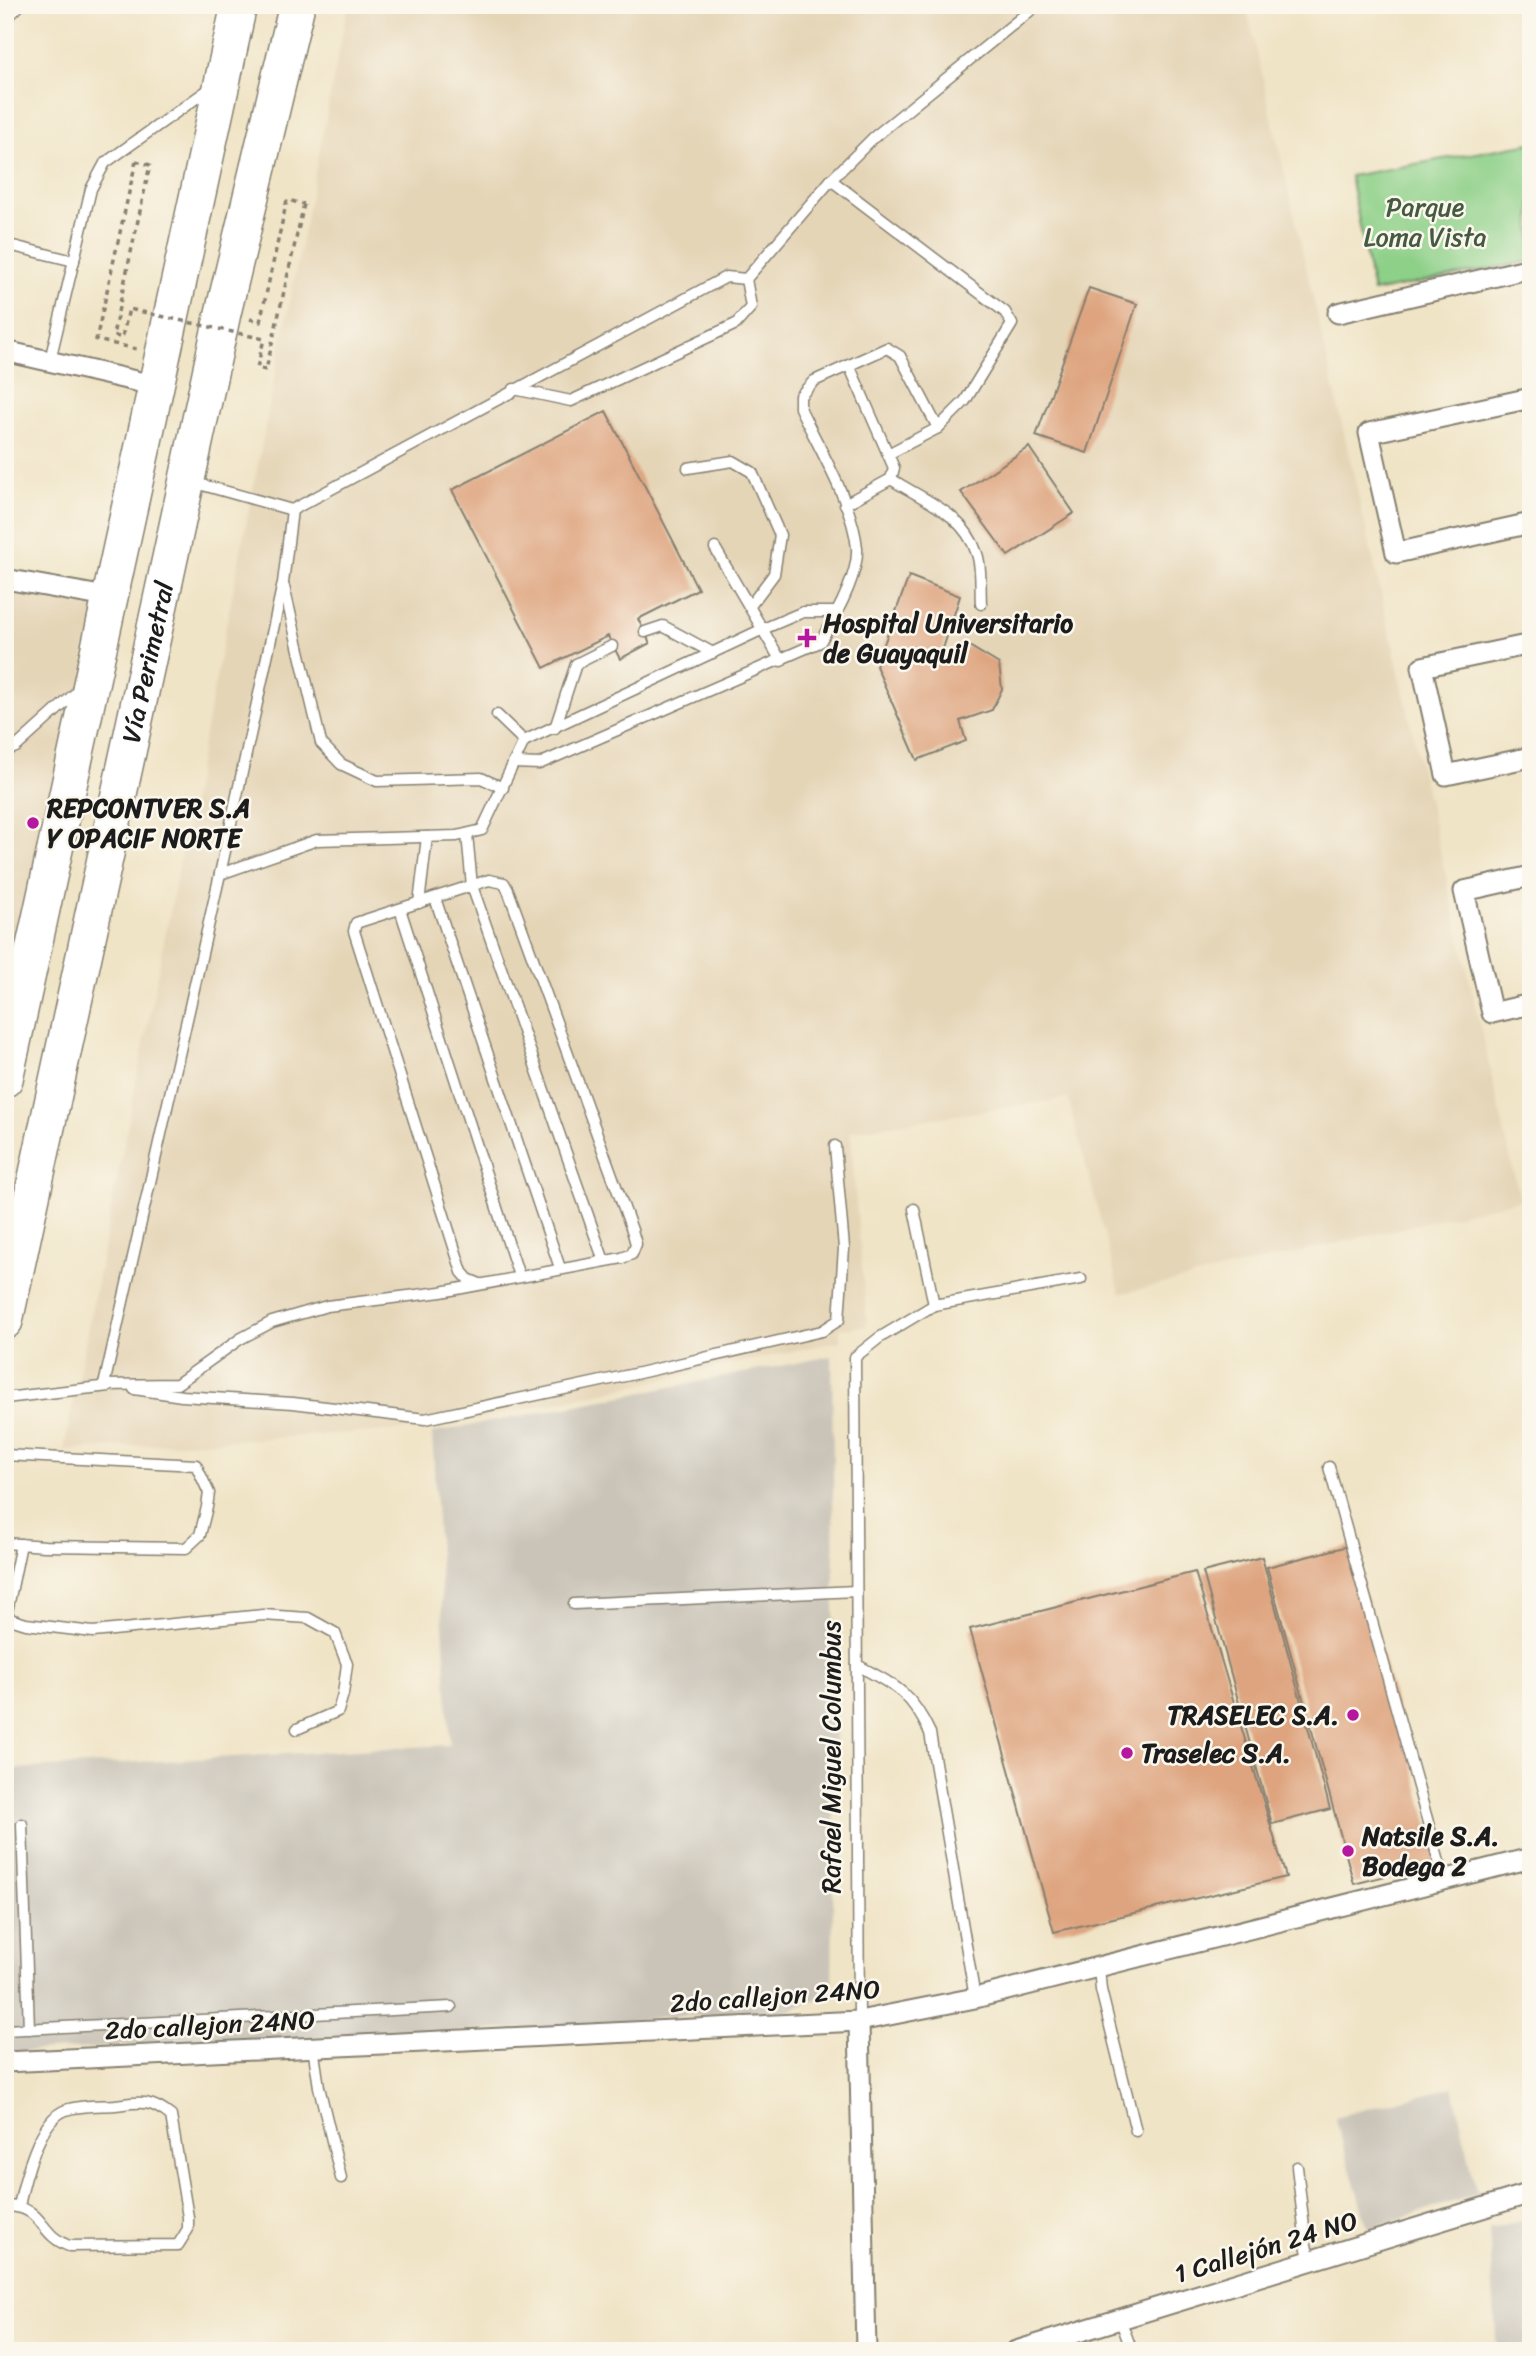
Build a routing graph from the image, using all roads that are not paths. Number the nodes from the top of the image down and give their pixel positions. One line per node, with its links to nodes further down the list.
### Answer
1 (20, 5): 5 (lane)
2 (239, 5): 6 (highway, Vía Perimetral)
3 (297, 5): 23 (highway, Vía Perimetral)
4 (1037, 5): 7 (lane)
5 (5, 20)
6 (224, 78): 9 (lane); 16 (highway, Vía Perimetral)
7 (831, 180): 11 (lane); 19 (lane)
8 (5, 244): 9 (lane)
9 (74, 261): 14 (lane)
10 (1531, 268): 12 (street)
11 (746, 279): 17 (lane); 17 (lane)
12 (1338, 313)
13 (5, 351): 14 (street)
14 (50, 360): 16 (street)
15 (849, 365): 19 (lane); 20 (lane); 24 (lane)
16 (160, 370): 30 (highway, Vía Perimetral)
17 (514, 389): 25 (lane)
18 (1531, 398): 26 (street)
19 (938, 428): 20 (lane)
20 (888, 454): 22 (lane)
21 (688, 468): 32 (lane)
22 (891, 479): 24 (lane); 31 (lane)
23 (187, 480): 25 (lane); 67 (highway, Vía Perimetral)
24 (845, 504): 33 (lane)
25 (292, 509): 29 (lane)
26 (1531, 523)
27 (715, 548): 32 (lane)
28 (5, 579): 30 (street)
29 (283, 583): 47 (lane); 50 (lane)
30 (112, 598): 40 (highway, Vía Perimetral)
31 (981, 604)
32 (750, 606): 34 (lane)
33 (838, 612): 34 (lane); 39 (lane)
34 (763, 629): 38 (lane); 39 (lane)
35 (645, 632): 38 (lane)
36 (1531, 644): 45 (street)
37 (612, 646): 42 (lane)
38 (713, 653): 42 (lane)
39 (781, 661): 46 (lane)
40 (95, 676): 44 (lane); 57 (highway, Vía Perimetral)
41 (497, 715): 43 (lane)
42 (555, 728): 43 (lane)
43 (524, 741): 46 (lane)
44 (5, 751)
45 (1531, 757)
46 (513, 763): 47 (lane)
47 (503, 788): 48 (lane)
48 (467, 834): 49 (lane); 52 (lane)
49 (427, 837): 50 (lane); 54 (lane)
50 (220, 874): 68 (lane)
51 (1531, 876): 56 (street)
52 (472, 886): 53 (lane); 61 (lane); 61 (lane)
53 (435, 898): 54 (lane); 62 (lane)
54 (418, 903): 55 (lane)
55 (400, 909): 63 (lane); 65 (lane)
56 (1531, 1004)
57 (12, 1028): 58 (highway, Vía Perimetral)
58 (5, 1079)
59 (835, 1146): 68 (lane)
60 (914, 1209): 66 (lane)
61 (604, 1261): 62 (lane)
62 (560, 1268): 63 (lane)
63 (519, 1276): 65 (lane)
64 (1081, 1279): 66 (lane)
65 (480, 1284): 68 (lane)
66 (934, 1305): 74 (lane, Rafael Miguel Columbus)
67 (5, 1321)
68 (104, 1385): 69 (lane)
69 (5, 1398)
70 (5, 1455): 73 (lane)
71 (1329, 1467): 80 (lane)
72 (5, 1543): 73 (lane)
73 (21, 1544): 77 (lane)
74 (856, 1591): 75 (lane); 76 (lane, Rafael Miguel Columbus)
75 (574, 1604)
76 (857, 1665): 82 (lane); 84 (lane, Rafael Miguel Columbus)
77 (297, 1729)
78 (22, 1824): 85 (lane)
79 (1531, 1858): 80 (street, 2do callejon 24NO)
80 (1448, 1878): 81 (street, 2do callejon 24NO)
81 (1099, 1967): 82 (street, 2do callejon 24NO); 89 (lane)
82 (975, 1998): 84 (street, 2do callejon 24NO)
83 (451, 2007): 85 (lane)
84 (859, 2021): 87 (street, 2do callejon 24NO); 97 (street, Rafael Miguel Columbus)
85 (29, 2029): 86 (lane)
86 (5, 2030)
87 (313, 2047): 88 (street, 2do callejon 24NO); 91 (lane)
88 (5, 2062)
89 (1136, 2131)
90 (1297, 2167): 95 (lane)
91 (341, 2178)
92 (1531, 2193): 95 (street, 1 Callejón 24 NO)
93 (5, 2206): 94 (lane)
94 (19, 2206): 94 (lane)
95 (1310, 2262): 96 (street, 1 Callejón 24 NO)
96 (1120, 2319): 98 (street, 1 Callejón 24 NO); 99 (lane)
97 (866, 2351)
98 (1016, 2351)
99 (1132, 2351)

